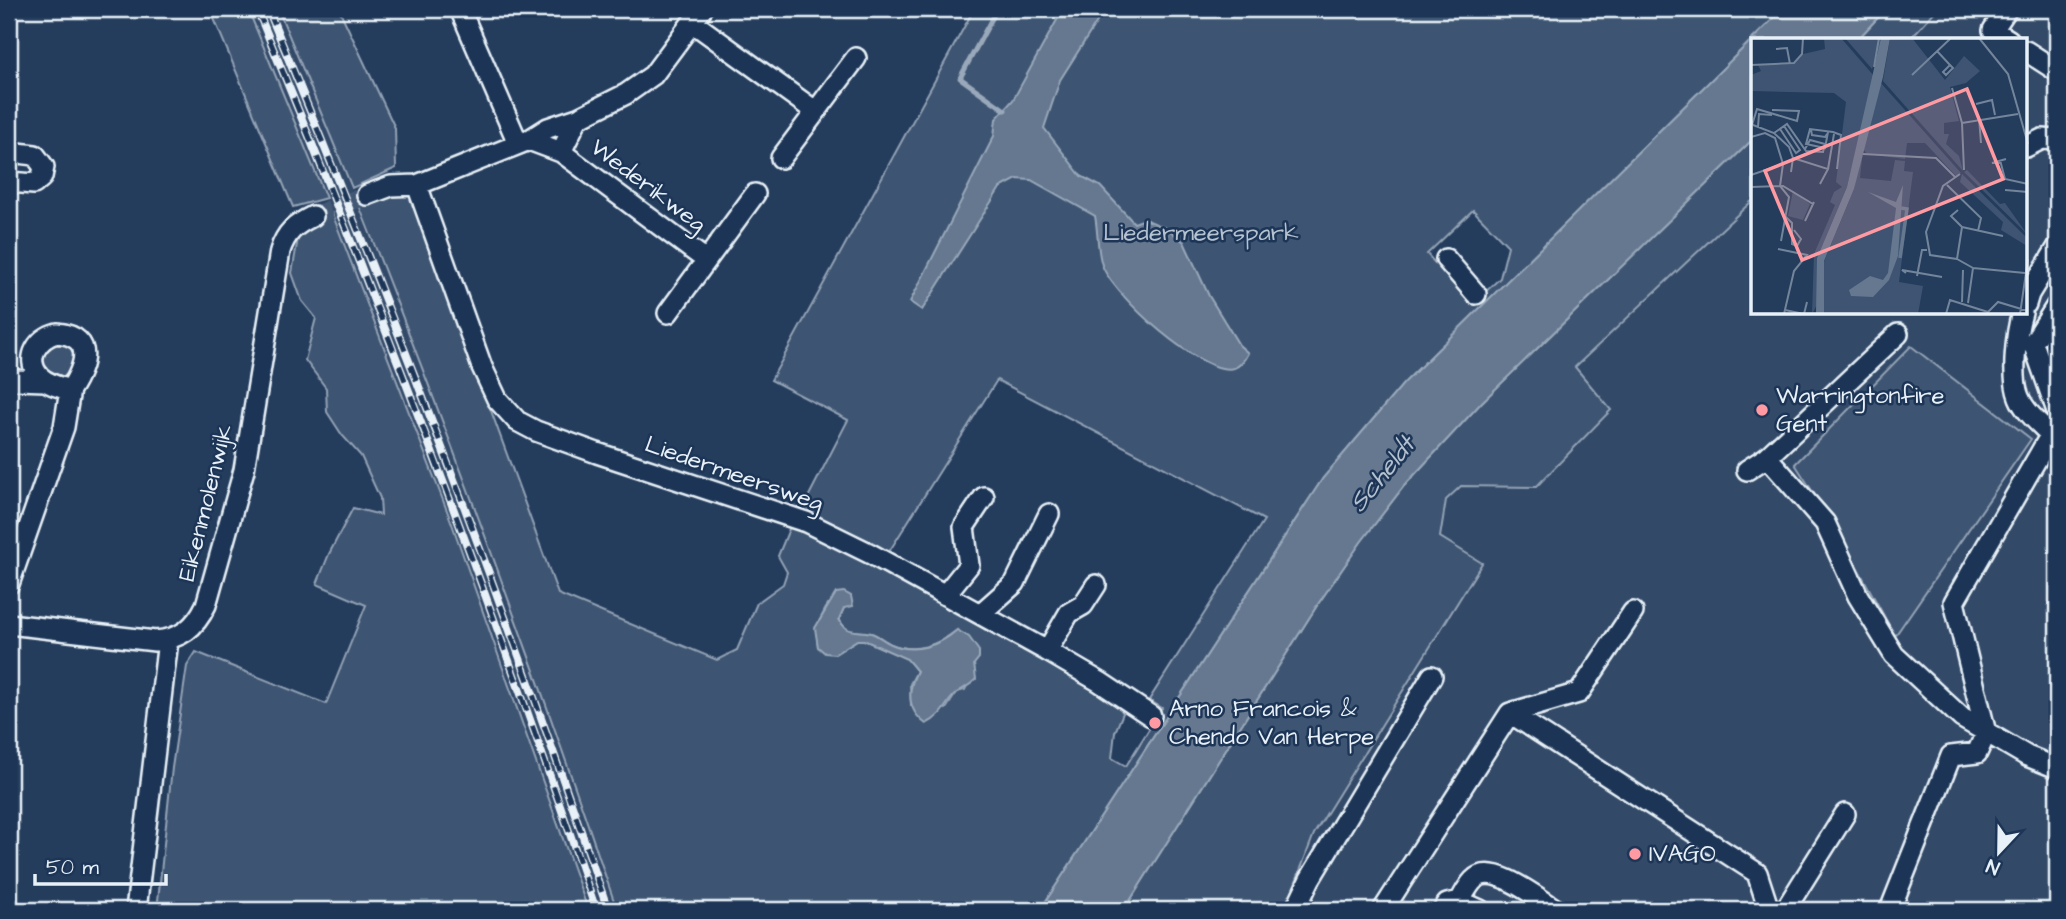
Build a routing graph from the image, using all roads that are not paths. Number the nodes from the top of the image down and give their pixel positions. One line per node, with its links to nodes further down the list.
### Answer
1 (460, 9): 11 (street)
2 (2007, 9): 4 (street)
3 (697, 15): 8 (street); 9 (street)
4 (2005, 38)
5 (2028, 52): 7 (street)
6 (856, 58): 8 (street)
7 (2057, 71)
8 (815, 111): 15 (street)
9 (578, 118): 11 (street); 14 (street)
10 (2057, 140): 12 (street)
11 (523, 142): 14 (street, Wederikweg); 17 (street)
12 (2028, 146)
13 (9, 152): 16 (street)
14 (561, 152): 23 (street, Wederikweg)
15 (781, 158)
16 (9, 182)
17 (417, 185): 19 (street); 41 (street, Liedermeersweg)
18 (755, 194): 23 (street, Wederikweg)
19 (367, 195)
20 (313, 216): 45 (street, Eikenmolenwijk)
21 (2057, 248): 24 (street)
22 (1446, 259): 25 (street)
23 (706, 260): 27 (street, Wederikweg)
24 (2028, 293)
25 (1476, 294)
26 (2057, 304): 33 (street)
27 (668, 313)
28 (2022, 315): 34 (street)
29 (1898, 334): 35 (street)
30 (9, 378): 31 (street)
31 (45, 381): 32 (street); 32 (street)
32 (69, 390): 39 (street)
33 (2057, 411)
34 (2054, 429): 50 (street)
35 (1767, 457): 36 (street); 50 (street)
36 (1747, 470)
37 (984, 497): 41 (street)
38 (1049, 514): 43 (street)
39 (9, 584)
40 (1096, 585): 46 (street)
41 (945, 595): 43 (street, Liedermeersweg)
42 (1633, 612): 48 (street)
43 (980, 614): 46 (street, Liedermeersweg)
44 (9, 624): 45 (street)
45 (168, 640): 54 (street)
46 (1046, 651): 49 (street, Liedermeersweg)
47 (1432, 676): 55 (street)
48 (1510, 713): 56 (street); 59 (street)
49 (1151, 716)
50 (1986, 733): 51 (street); 61 (street)
51 (2057, 768)
52 (1845, 814): 60 (street)
53 (1455, 907): 57 (street); 58 (street)
54 (136, 910)
55 (1295, 910)
56 (1383, 910)
57 (1480, 910)
58 (1557, 910)
59 (1769, 910)
60 (1785, 910)
61 (1890, 910)

